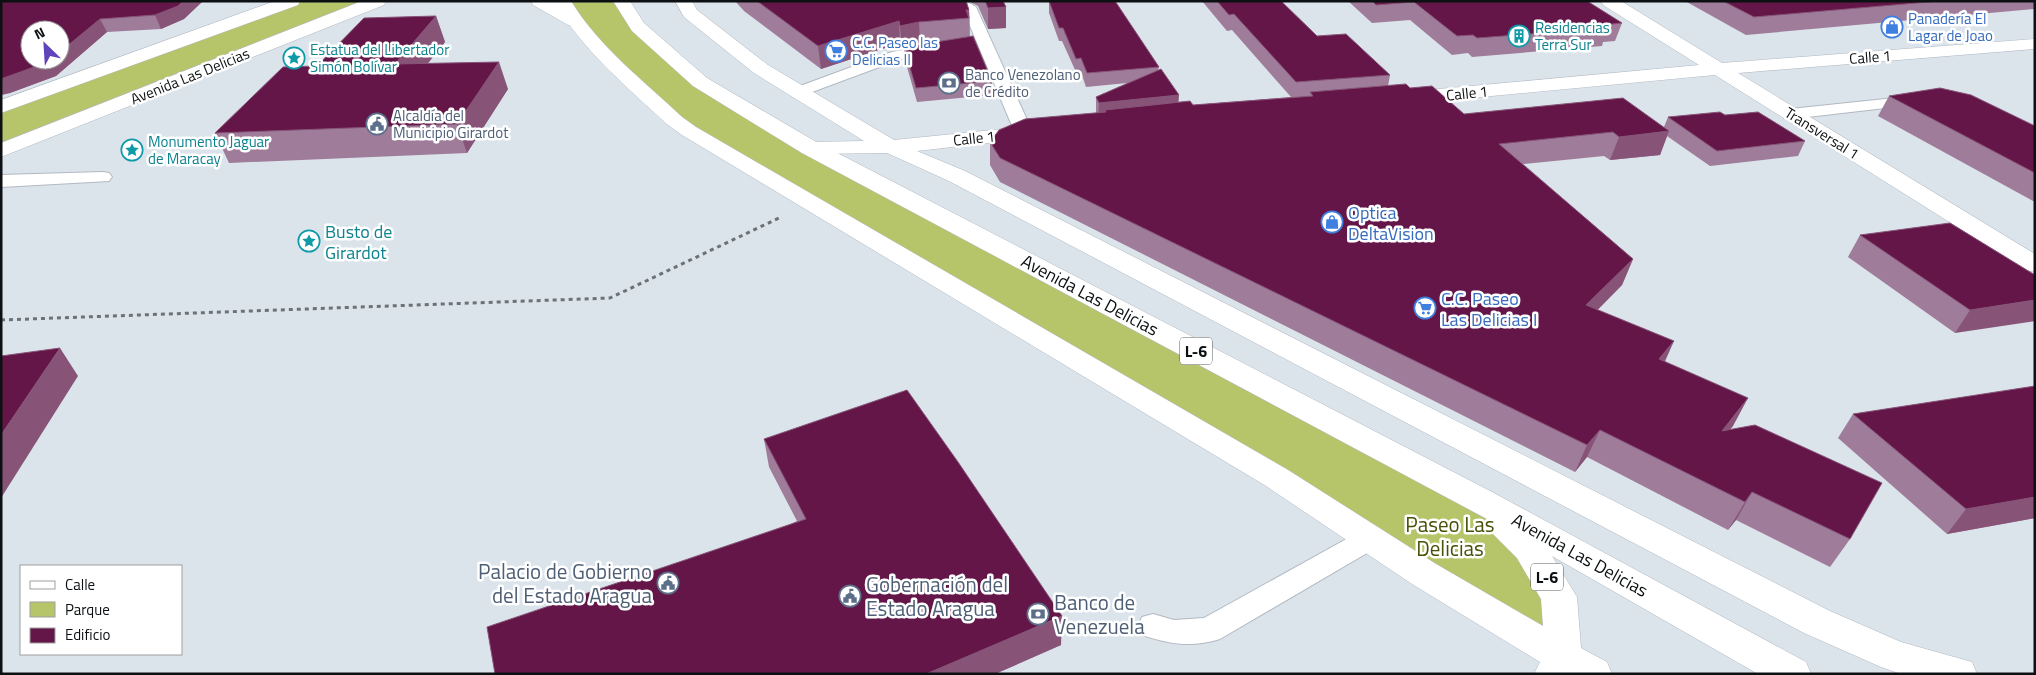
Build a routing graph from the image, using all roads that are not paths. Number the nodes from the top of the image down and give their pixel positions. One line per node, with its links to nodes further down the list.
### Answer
1 (292, 1): 15 (street, Avenida Las Delicias)
2 (378, 1): 20 (street, Avenida Las Delicias)
3 (539, 1): 8 (street)
4 (621, 1): 21 (street, Avenida Las Delicias / L-6)
5 (683, 1): 12 (street)
6 (1609, 1): 11 (street, Transversal 1)
7 (969, 7): 18 (lane)
8 (568, 11): 26 (street)
9 (2035, 44): 11 (street, Calle 1)
10 (949, 47): 12 (lane)
11 (1716, 69): 13 (street, Calle 1); 16 (street, Transversal 1)
12 (798, 92): 19 (street)
13 (1386, 100)
14 (1933, 102): 16 (lane)
15 (1, 107)
16 (1790, 114): 24 (street, Transversal 1)
17 (1053, 130): 18 (street, Calle 1)
18 (1024, 133): 19 (street, Calle 1)
19 (890, 146): 21 (street, Calle 1); 31 (street)
20 (4, 148)
21 (810, 148): 25 (street, Avenida Las Delicias / L-6)
22 (103, 177): 23 (lane)
23 (1, 181)
24 (2035, 265)
25 (1480, 500): 28 (street, L-6); 30 (street, Avenida Las Delicias / L-6)
26 (1369, 539): 27 (lane); 28 (street)
27 (1153, 626)
28 (1558, 664): 29 (street)
29 (1593, 674)
30 (1792, 674)
31 (1958, 674)

